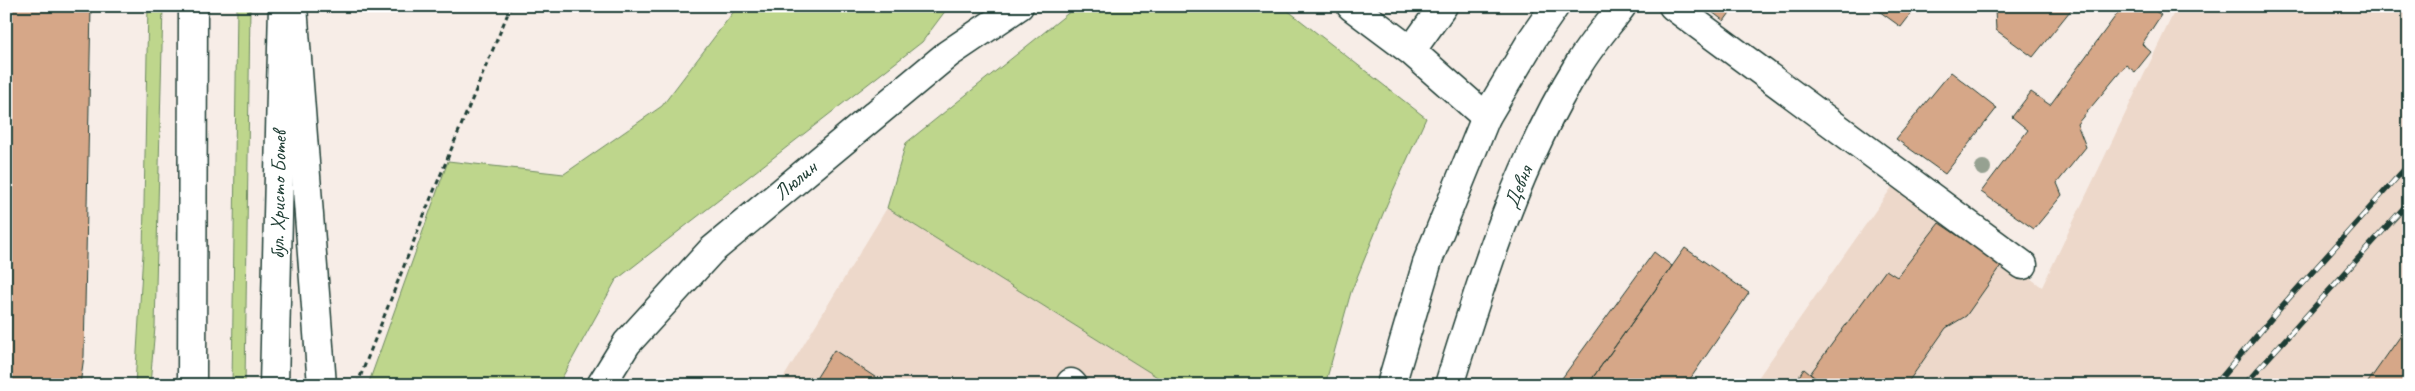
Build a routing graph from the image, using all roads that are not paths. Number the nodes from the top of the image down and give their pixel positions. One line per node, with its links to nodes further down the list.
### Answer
1 (193, 6): 13 (main road)
2 (283, 6): 14 (main road, бул. Христо Ботев)
3 (293, 6): 15 (main road)
4 (1019, 6): 16 (main road, Люлин)
5 (1351, 6): 10 (main road)
6 (1443, 6): 10 (main road)
7 (1555, 6): 11 (main road)
8 (1622, 6): 18 (main road, Девня)
9 (1673, 6): 12 (main road)
10 (1411, 51): 11 (main road)
11 (1486, 117): 17 (main road)
12 (2023, 265)
13 (192, 385)
14 (274, 385)
15 (322, 385)
16 (601, 385)
17 (1391, 385)
18 (1449, 385)

